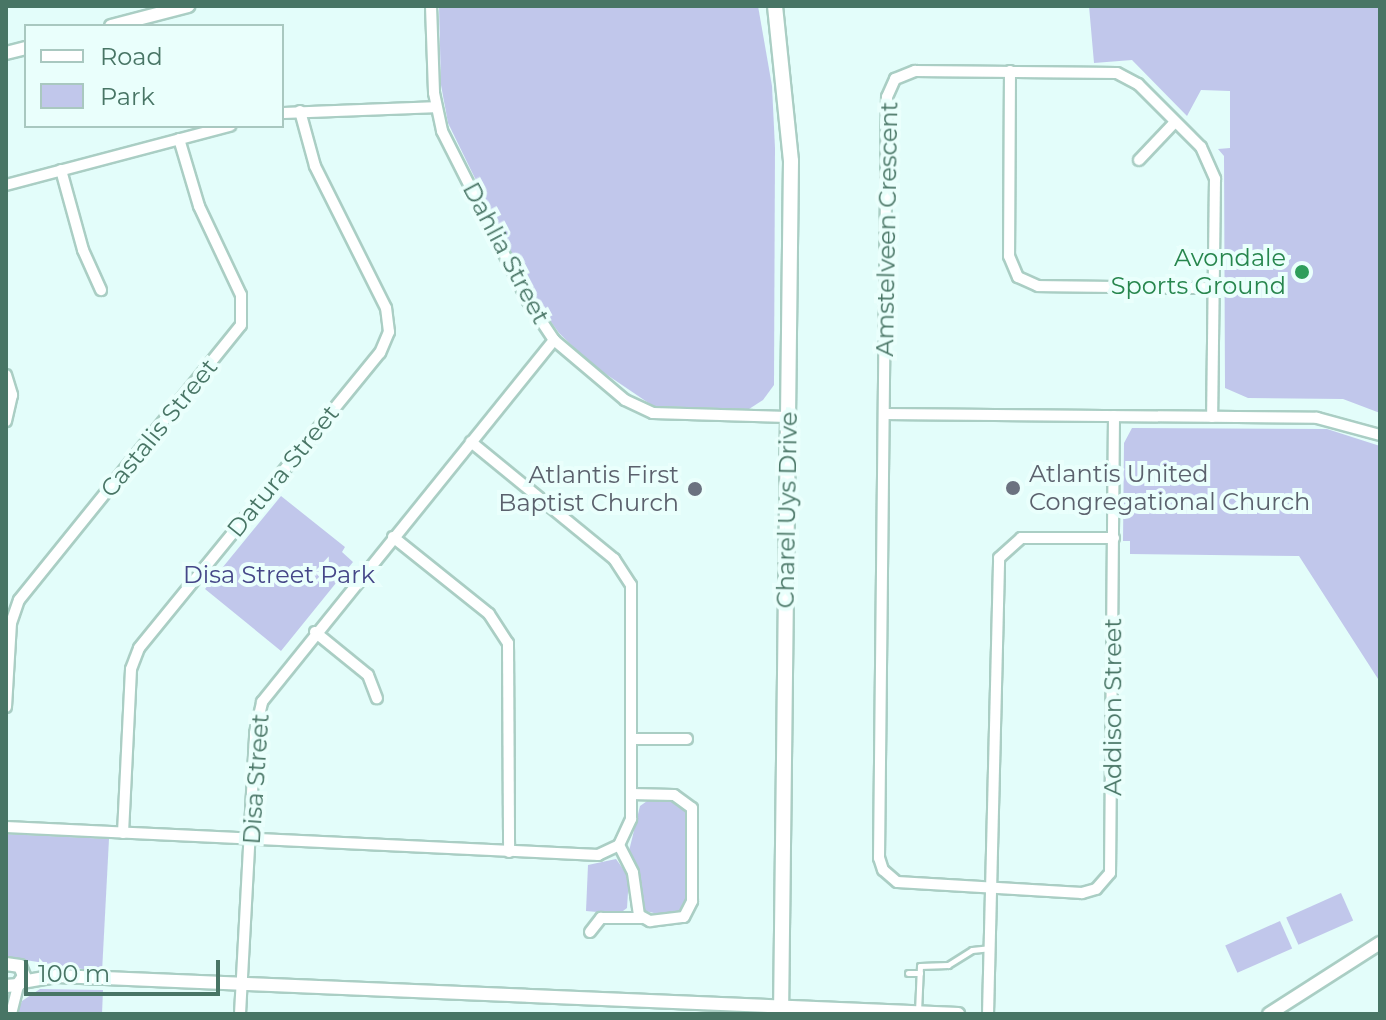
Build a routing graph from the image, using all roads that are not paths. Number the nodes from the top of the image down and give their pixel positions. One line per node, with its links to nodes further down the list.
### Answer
1 (188, 6): 4 (street)
2 (431, 6): 6 (street, Dahlia Street)
3 (775, 6): 21 (main road, Charel Uys Drive)
4 (119, 24)
5 (1010, 71): 9 (street, Amstelveen Crescent); 15 (street); 19 (street, Amstelveen Crescent)
6 (435, 107): 7 (street); 17 (street, Dahlia Street)
7 (300, 111): 8 (street); 35 (street, Datura Street)
8 (284, 113)
9 (1175, 122): 12 (street); 15 (street, Amstelveen Crescent)
10 (222, 128): 11 (street)
11 (179, 139): 13 (street); 30 (street, Castalis Street)
12 (1139, 160)
13 (61, 170): 14 (street); 16 (street)
14 (6, 185)
15 (1214, 288): 22 (street, Amstelveen Crescent)
16 (101, 290)
17 (554, 340): 21 (street, Dahlia Street); 25 (street, Disa Street)
18 (6, 375): 23 (street)
19 (885, 414): 20 (street); 39 (street)
20 (1114, 416): 22 (street); 27 (street, Addison Street)
21 (788, 417): 52 (main road, Charel Uys Drive)
22 (1212, 417): 24 (street)
23 (6, 421)
24 (1380, 435)
25 (471, 442): 26 (street, Disa Street); 31 (street)
26 (393, 537): 28 (street, Disa Street); 38 (street)
27 (1114, 538): 39 (street); 39 (street, Addison Street)
28 (315, 632): 29 (street); 36 (street, Disa Street)
29 (377, 698)
30 (6, 707)
31 (632, 739): 32 (street); 33 (street)
32 (687, 739)
33 (631, 794): 37 (street); 40 (street)
34 (6, 827): 35 (street)
35 (123, 833): 36 (street)
36 (252, 840): 38 (street); 50 (street, Disa Street)
37 (619, 845): 38 (street); 40 (street)
38 (509, 852)
39 (995, 889): 43 (street)
40 (642, 918): 41 (street)
41 (590, 932)
42 (1380, 943): 58 (street)
43 (992, 948): 46 (lane); 57 (street)
44 (6, 964): 45 (street)
45 (20, 966): 48 (street); 49 (street)
46 (920, 970): 47 (lane); 53 (lane)
47 (908, 973)
48 (57, 976): 49 (street); 50 (street)
49 (15, 984): 54 (street)
50 (242, 986): 52 (street); 55 (street, Disa Street)
51 (6, 998): 54 (street)
52 (782, 1011): 53 (street)
53 (918, 1012): 56 (street)
54 (10, 1014)
55 (240, 1014)
56 (958, 1014)
57 (988, 1014)
58 (1269, 1014)

